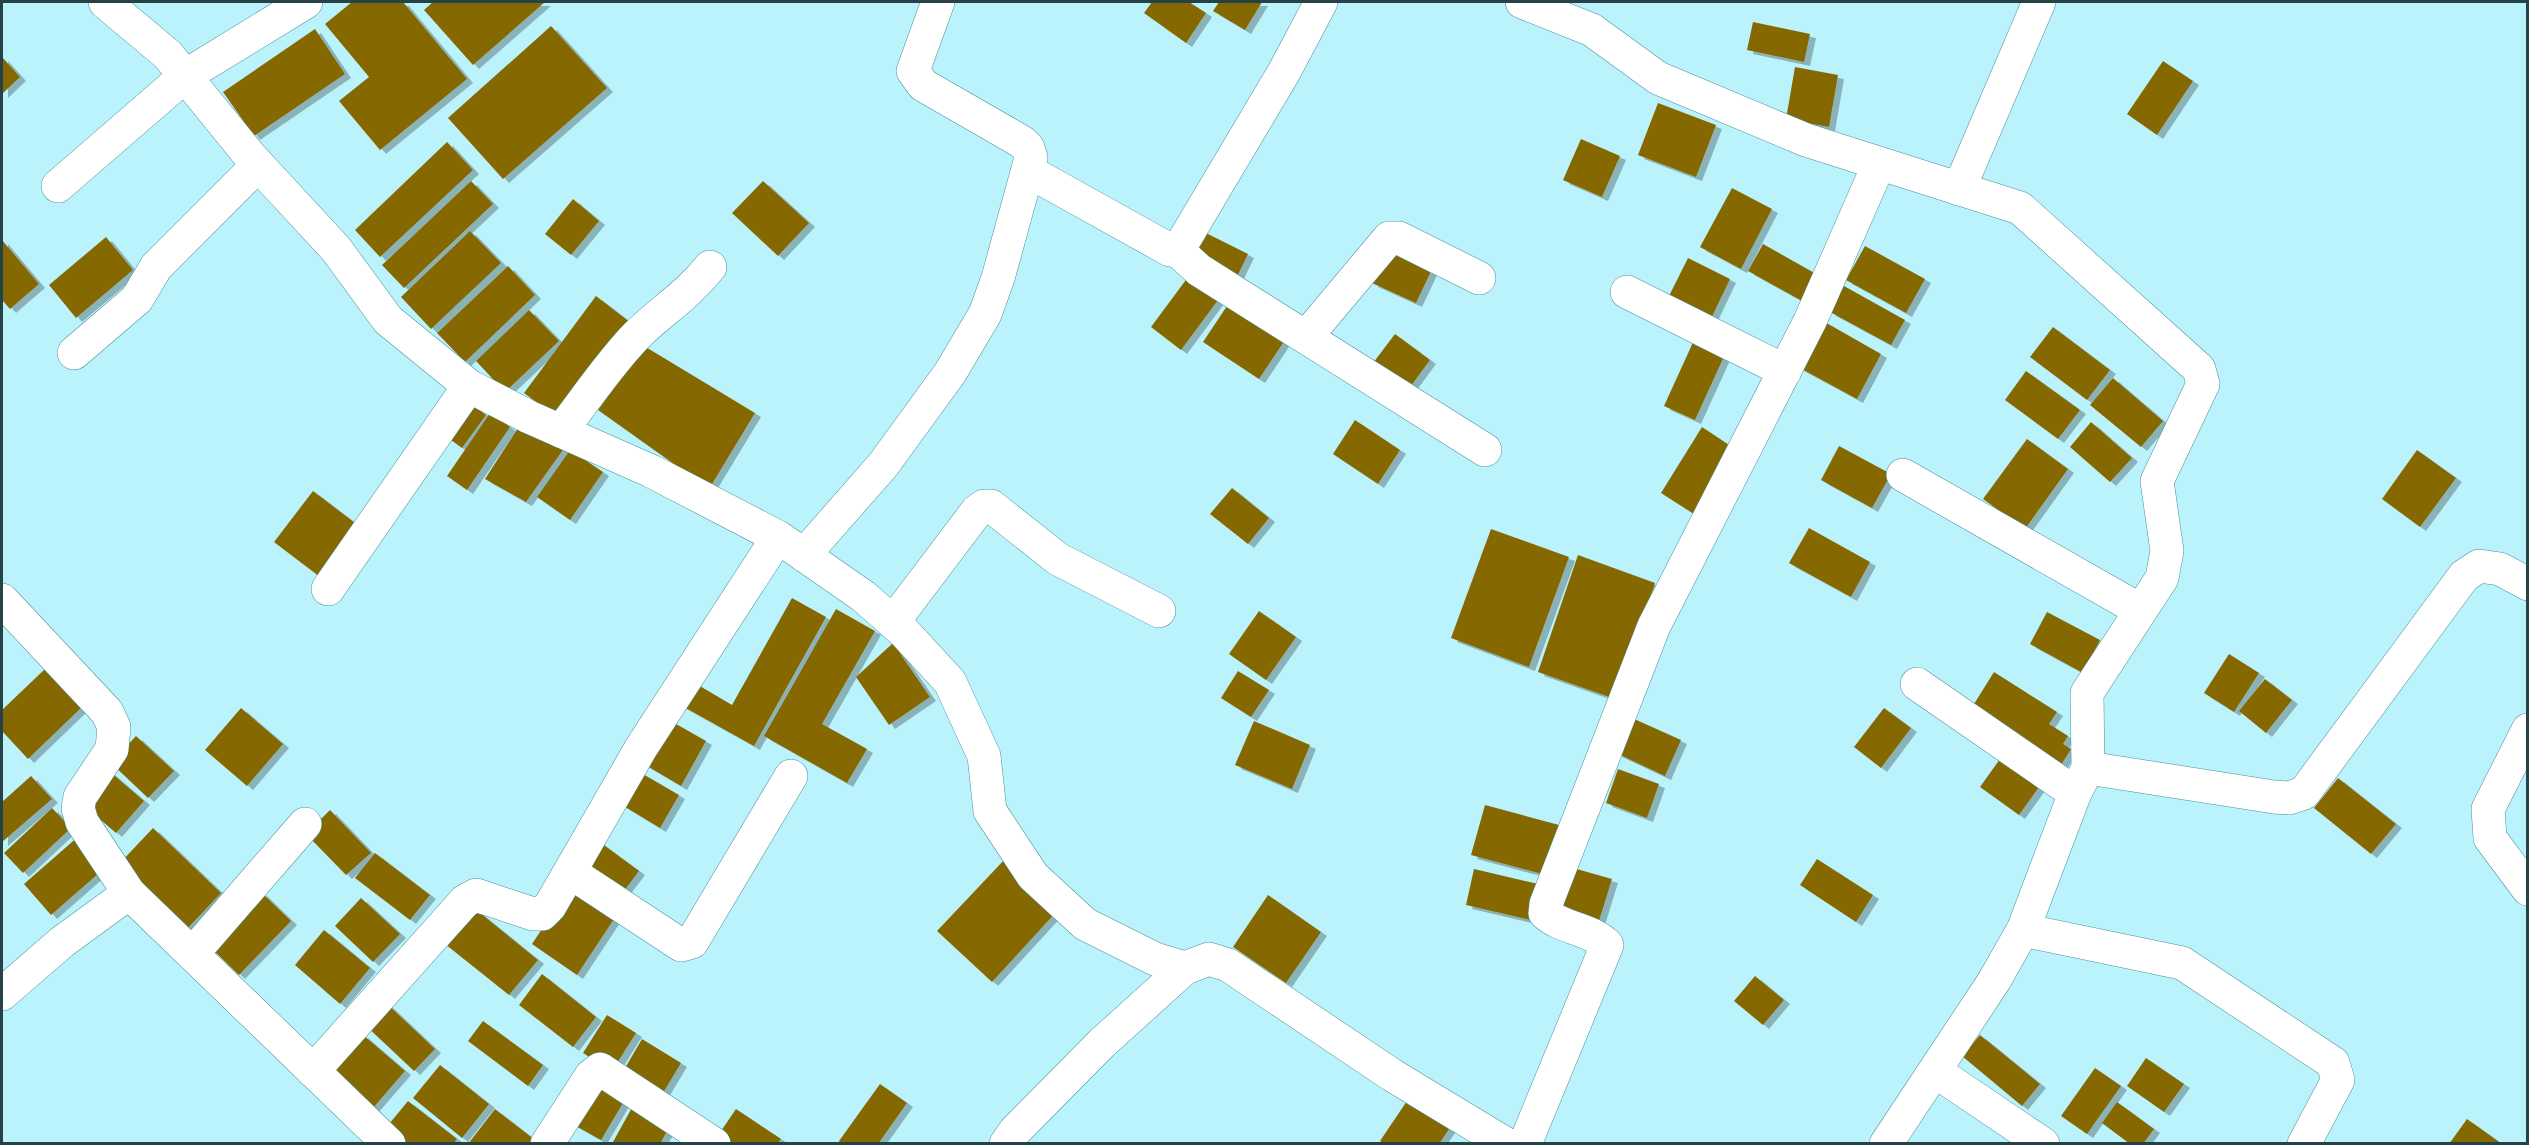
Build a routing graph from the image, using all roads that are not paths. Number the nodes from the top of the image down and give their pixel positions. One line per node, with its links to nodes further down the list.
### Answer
1 (105, 2): 7 (street)
2 (306, 2): 7 (street)
3 (938, 2): 10 (street)
4 (1322, 2): 13 (street)
5 (1522, 2): 8 (street)
6 (2040, 2): 12 (street)
7 (185, 76): 9 (street); 11 (street)
8 (1879, 164): 12 (street); 19 (street)
9 (258, 165): 18 (street); 20 (street)
10 (1028, 171): 13 (street); 25 (street)
11 (58, 186)
12 (1959, 189): 29 (street)
13 (1176, 249): 17 (street)
14 (710, 267): 21 (street)
15 (1479, 278): 17 (street)
16 (1627, 292): 19 (street)
17 (1306, 337): 22 (street)
18 (74, 353)
19 (1785, 371): 51 (street)
20 (469, 386): 21 (street); 27 (street)
21 (561, 431): 24 (street)
22 (1485, 450)
23 (1903, 475): 29 (street)
24 (778, 537): 25 (street); 37 (street)
25 (804, 555): 31 (street)
26 (2528, 584): 35 (street)
27 (328, 589)
28 (2, 600): 39 (street)
29 (2140, 610): 35 (street)
30 (1160, 611): 31 (street)
31 (893, 622): 42 (street)
32 (1917, 684): 35 (street)
33 (2528, 730): 38 (street)
34 (791, 776): 37 (street)
35 (2081, 781): 40 (street)
36 (305, 824): 41 (street)
37 (570, 872): 44 (street)
38 (2528, 889)
39 (129, 893): 41 (street); 43 (street)
40 (2023, 930): 45 (street); 54 (street)
41 (193, 953): 44 (street)
42 (1185, 968): 49 (street); 50 (street)
43 (2, 994)
44 (313, 1071): 46 (street)
45 (1935, 1071): 52 (street); 53 (street)
46 (389, 1143)
47 (547, 1143): 48 (street)
48 (714, 1143)
49 (1006, 1143)
50 (1506, 1143)
51 (1525, 1143)
52 (1886, 1143)
53 (2043, 1143)
54 (2304, 1143)

